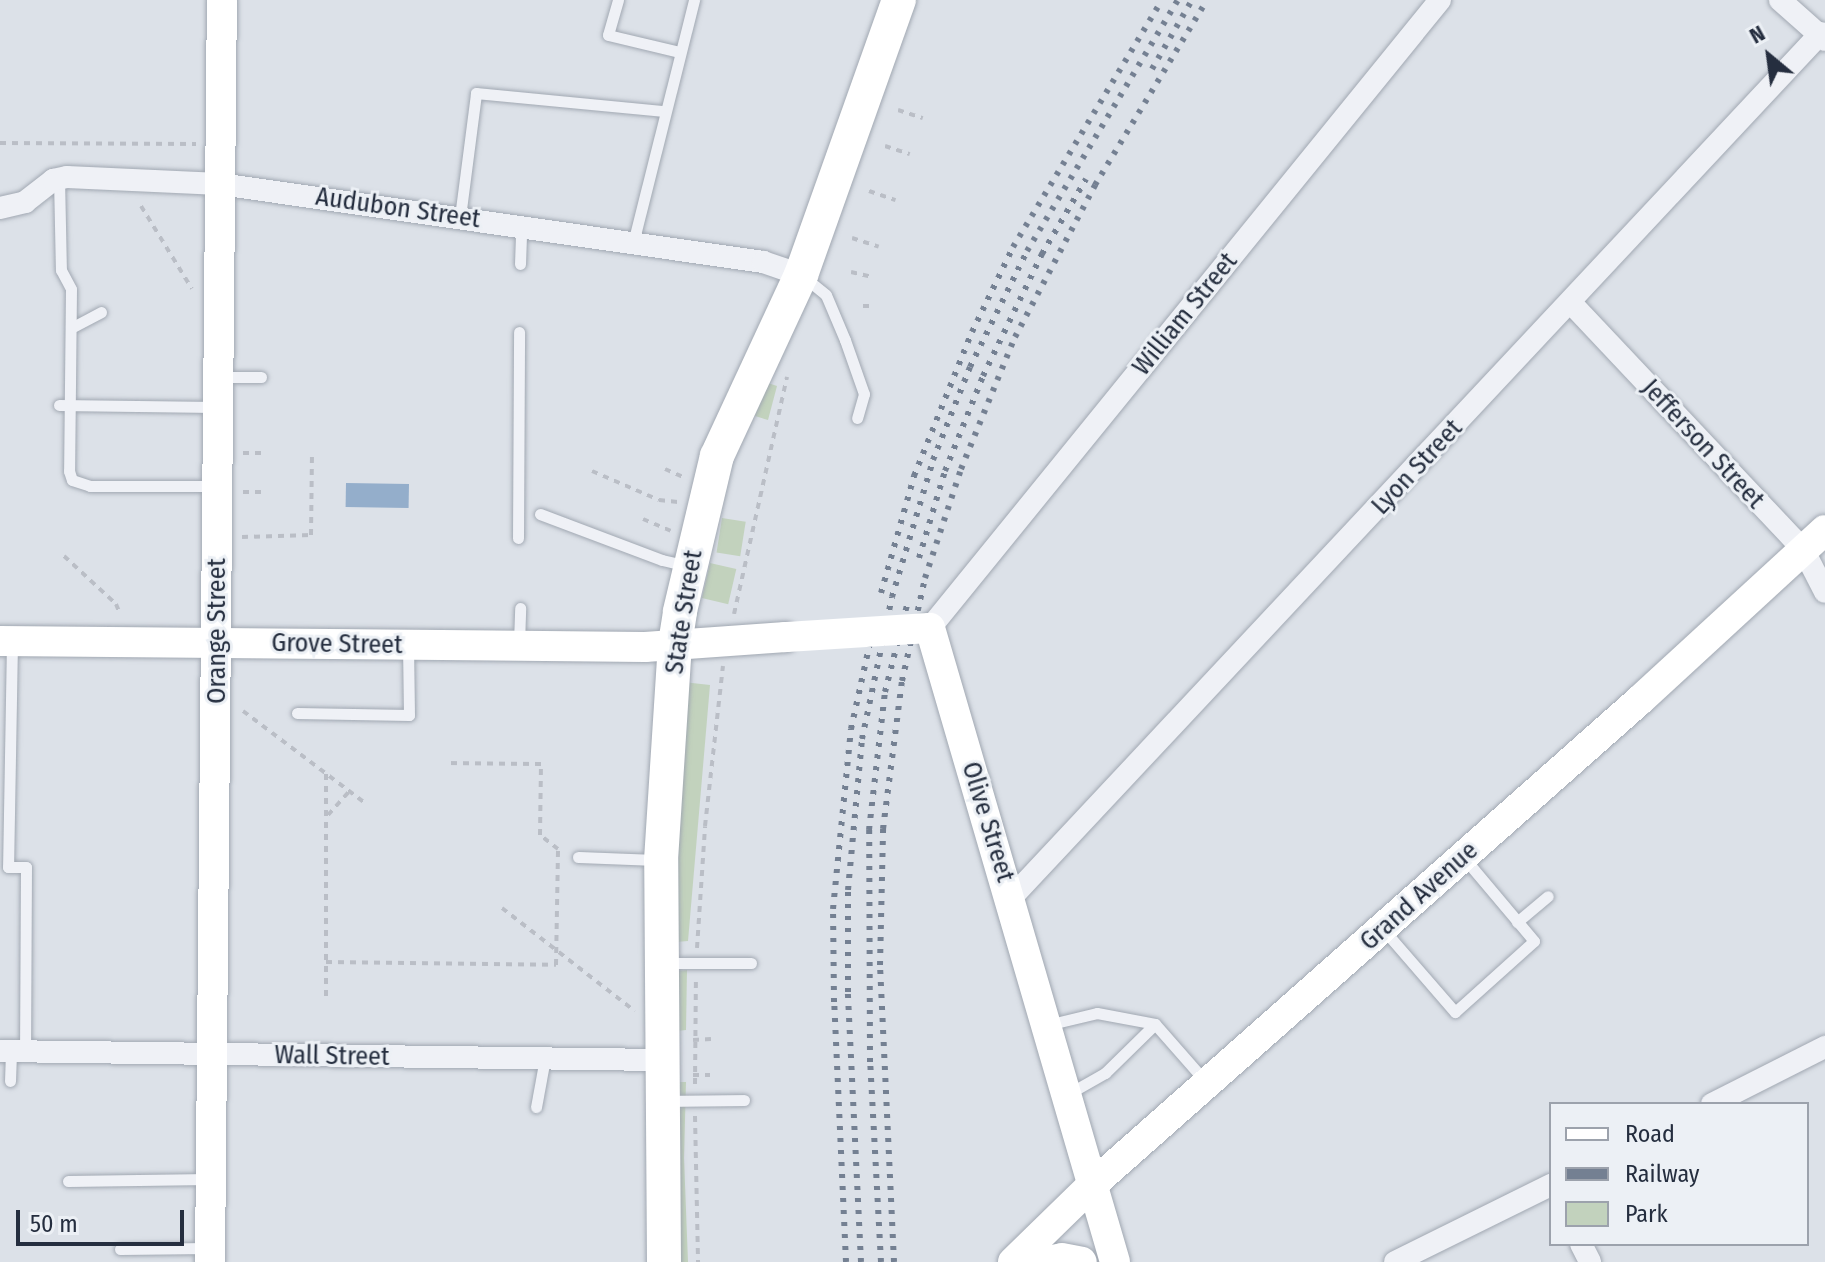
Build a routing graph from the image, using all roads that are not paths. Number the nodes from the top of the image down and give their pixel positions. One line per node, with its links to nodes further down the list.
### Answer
1 (222, 0): 11 (main road, Orange Street)
2 (618, 0): 8 (lane)
3 (694, 0): 8 (lane)
4 (899, 0): 17 (main road, State Street)
5 (1440, 0): 33 (street, William Street)
6 (1780, 0): 7 (street)
7 (1823, 37): 18 (street, Lyon Street)
8 (680, 52): 9 (lane)
9 (664, 111): 13 (lane); 15 (lane)
10 (59, 178): 11 (street, Audubon Street); 12 (street); 20 (lane)
11 (220, 184): 13 (street, Audubon Street); 23 (main road, Orange Street)
12 (0, 208)
13 (460, 217): 14 (street, Audubon Street)
14 (521, 226): 15 (street, Audubon Street); 16 (lane)
15 (633, 243): 17 (street, Audubon Street)
16 (520, 264)
17 (801, 275): 25 (lane); 30 (main road, State Street)
18 (1571, 303): 29 (street, Jefferson Street); 44 (street, Lyon Street)
19 (101, 312): 20 (lane)
20 (71, 328): 24 (lane)
21 (519, 332): 28 (lane)
22 (261, 377): 23 (lane)
23 (220, 392): 24 (lane); 26 (main road, Orange Street)
24 (64, 405): 26 (lane)
25 (857, 418)
26 (230, 489): 35 (main road, Orange Street)
27 (540, 514): 30 (lane)
28 (518, 538)
29 (1814, 540): 31 (street, Jefferson Street); 41 (main road, Grand Avenue)
30 (689, 566): 36 (main road, State Street)
31 (1825, 592)
32 (520, 608): 38 (lane)
33 (930, 628): 36 (main road, bridge); 44 (main road, Olive Street)
34 (6, 641): 35 (main road, Grove Street); 52 (lane)
35 (216, 642): 37 (main road, Grove Street); 53 (main road, Orange Street)
36 (675, 644): 38 (main road, Grove Street); 42 (main road, State Street)
37 (408, 645): 38 (main road, Grove Street); 39 (lane)
38 (519, 646)
39 (297, 713)
40 (578, 857): 42 (lane)
41 (1463, 857): 45 (lane); 46 (main road, Grand Avenue)
42 (661, 860): 47 (main road, State Street)
43 (1548, 896): 45 (lane)
44 (1011, 898): 50 (main road, Olive Street)
45 (1517, 922): 46 (lane)
46 (1382, 928): 57 (main road, Grand Avenue)
47 (662, 963): 48 (lane); 55 (main road, State Street)
48 (751, 963)
49 (1155, 1024): 50 (lane); 57 (lane); 58 (lane)
50 (1047, 1025): 58 (main road, Olive Street)
51 (1825, 1047): 60 (street)
52 (12, 1051): 53 (street, Wall Street); 56 (lane)
53 (211, 1054): 54 (street, Wall Street); 62 (main road, Orange Street)
54 (545, 1058): 55 (street, Wall Street); 61 (lane)
55 (676, 1075): 59 (lane); 68 (main road, State Street)
56 (10, 1081)
57 (1208, 1085): 64 (main road, Grand Avenue)
58 (1067, 1094): 64 (main road, Olive Street)
59 (744, 1100)
60 (1716, 1102)
61 (536, 1107)
62 (210, 1179): 63 (lane); 67 (main road, Orange Street)
63 (68, 1181)
64 (1092, 1185): 69 (main road, Grand Avenue); 72 (main road, Olive Street)
65 (1549, 1186): 73 (street)
66 (120, 1249): 67 (lane)
67 (210, 1255)
68 (664, 1262)
69 (1013, 1262)
70 (1042, 1262): 71 (main road)
71 (1082, 1262)
72 (1115, 1262)
73 (1395, 1262)

